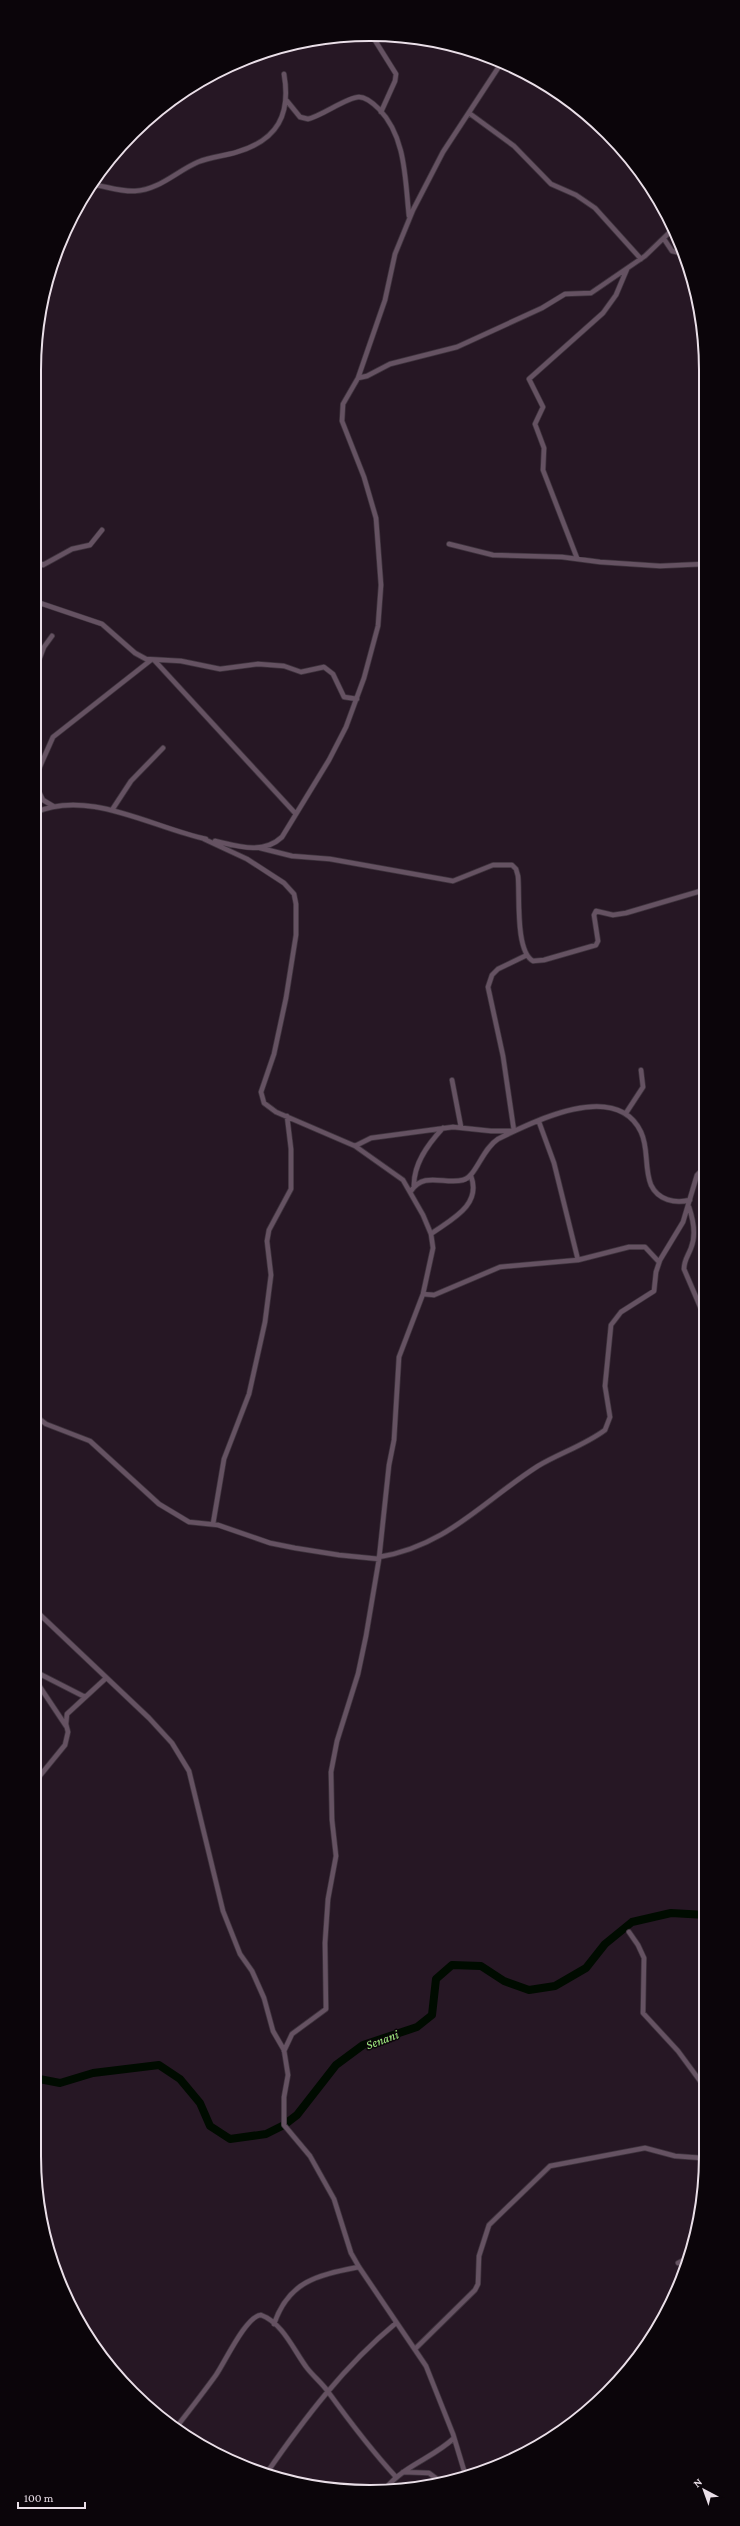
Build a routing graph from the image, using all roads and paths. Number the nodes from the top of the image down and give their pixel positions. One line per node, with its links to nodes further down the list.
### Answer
1 (376, 41): 5 (street)
2 (499, 67): 6 (street)
3 (284, 74): 4 (street)
4 (287, 101): 5 (street); 7 (street)
5 (381, 112): 8 (street)
6 (469, 112): 8 (street); 12 (street)
7 (97, 185)
8 (409, 217): 14 (street)
9 (669, 233): 10 (street)
10 (664, 239): 11 (street); 12 (street)
11 (677, 252)
12 (641, 259): 13 (street)
13 (626, 270): 14 (street); 17 (street)
14 (358, 378): 24 (street)
15 (102, 530): 18 (street)
16 (449, 544): 17 (street)
17 (577, 558): 19 (street)
18 (41, 564)
19 (699, 564)
20 (41, 603): 23 (street)
21 (52, 636): 22 (street)
22 (41, 655)
23 (153, 660): 24 (street); 26 (street); 31 (street)
24 (357, 699): 31 (street)
25 (163, 748): 29 (street)
26 (41, 765)
27 (41, 796): 28 (street)
28 (54, 806): 29 (street); 30 (street)
29 (112, 810): 32 (street)
30 (41, 811)
31 (295, 813): 33 (street)
32 (204, 839): 33 (street); 39 (street)
33 (260, 848): 35 (street)
34 (699, 892): 35 (street)
35 (527, 955): 43 (street)
36 (641, 1070): 38 (street)
37 (452, 1080): 41 (street)
38 (626, 1113): 40 (street); 48 (street)
39 (287, 1116): 44 (street); 55 (street)
40 (539, 1122): 43 (street); 50 (street)
41 (462, 1127): 42 (street); 43 (street)
42 (444, 1128): 44 (street); 47 (street)
43 (514, 1131): 46 (street)
44 (355, 1146): 47 (street)
45 (699, 1173): 48 (street)
46 (471, 1176): 47 (street); 49 (street)
47 (412, 1189): 49 (street)
48 (689, 1203): 51 (street); 53 (street)
49 (431, 1234): 52 (street)
50 (578, 1260): 51 (street); 52 (street)
51 (659, 1262): 56 (street)
52 (422, 1294): 56 (street)
53 (699, 1304)
54 (41, 1421): 55 (street)
55 (213, 1524): 56 (street)
56 (379, 1558): 65 (street)
57 (41, 1616): 59 (street)
58 (41, 1675): 61 (street)
59 (105, 1679): 61 (street); 65 (street)
60 (41, 1688): 62 (street)
61 (85, 1697): 62 (street)
62 (67, 1727): 63 (street)
63 (41, 1774)
64 (629, 1932): 66 (street)
65 (284, 2052): 70 (street)
66 (699, 2080)
67 (699, 2158): 73 (street)
68 (683, 2260): 69 (street)
69 (678, 2262)
70 (359, 2267): 71 (street); 72 (street)
71 (396, 2323): 73 (street); 74 (street)
72 (274, 2324): 74 (street); 75 (street)
73 (415, 2348): 76 (street)
74 (328, 2391): 77 (street); 80 (street)
75 (179, 2424)
76 (454, 2438): 78 (street); 79 (street)
77 (269, 2470)
78 (464, 2471)
79 (403, 2472): 80 (street); 81 (street)
80 (396, 2477): 82 (street)
81 (436, 2478)
82 (390, 2484)

